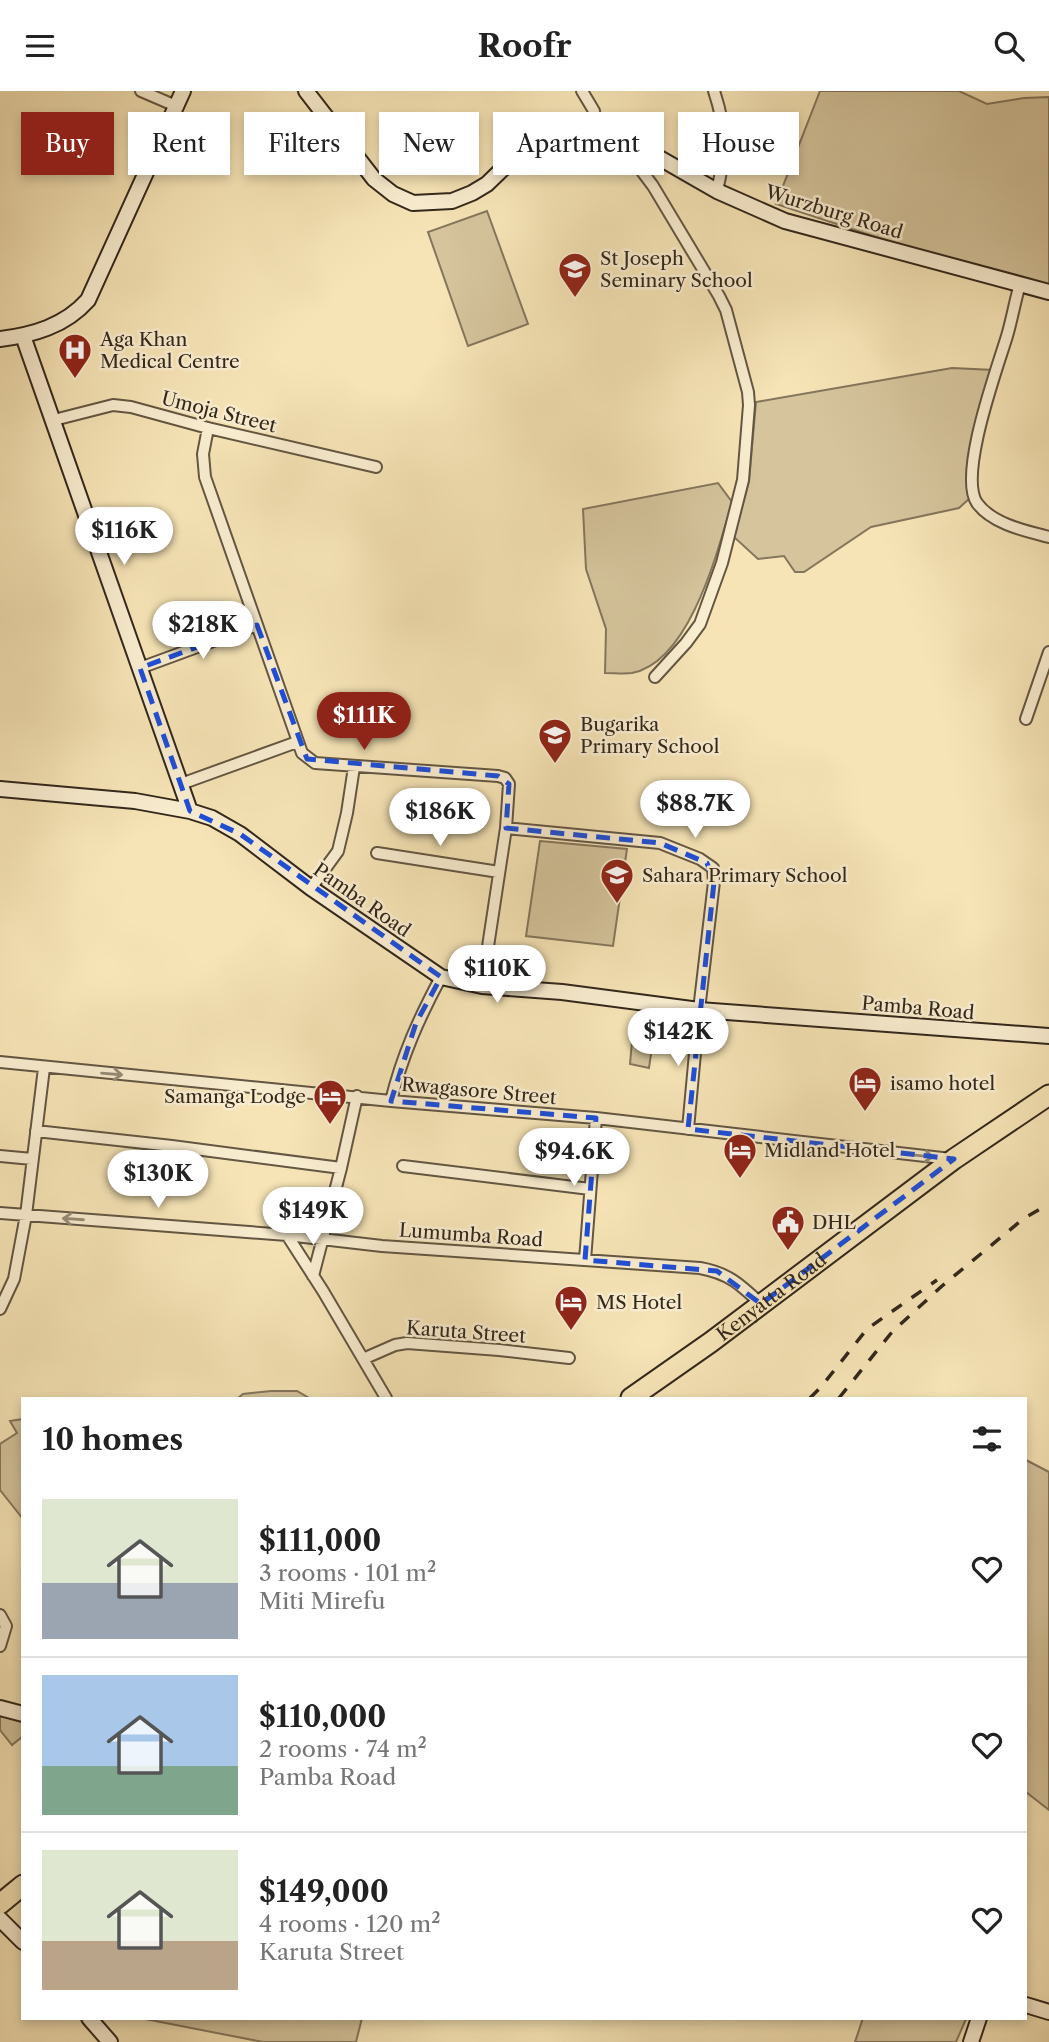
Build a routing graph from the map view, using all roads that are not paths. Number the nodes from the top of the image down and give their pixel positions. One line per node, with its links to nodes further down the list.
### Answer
1 (141, 91): 6 (street)
2 (183, 91): 6 (main road)
3 (306, 91): 9 (main road, Wurzburg Road)
4 (582, 91): 7 (street)
5 (715, 91): 11 (street)
6 (176, 106): 14 (main road)
7 (594, 112)
8 (664, 161): 11 (main road, Wurzburg Road)
9 (496, 175)
10 (644, 175): 23 (street)
11 (717, 191): 12 (main road, Wurzburg Road)
12 (1020, 284): 13 (main road, Wurzburg Road); 19 (street)
13 (1049, 292)
14 (23, 336): 15 (main road); 16 (main road)
15 (0, 339)
16 (54, 420): 17 (street, Umoja Street); 22 (main road)
17 (208, 428): 18 (street, Umoja Street); 20 (street)
18 (376, 467)
19 (1049, 537)
20 (257, 625): 22 (street); 25 (street)
21 (1049, 653): 24 (street)
22 (140, 668): 27 (main road)
23 (655, 677)
24 (1026, 719)
25 (298, 742): 26 (street); 27 (street)
26 (354, 767): 30 (street); 33 (street)
27 (181, 784): 29 (main road)
28 (0, 789): 29 (main road, Pamba Road)
29 (190, 811): 33 (main road, Pamba Road)
30 (506, 828): 32 (street); 36 (street)
31 (377, 853): 32 (street)
32 (499, 872): 35 (street)
33 (310, 888): 34 (main road, Pamba Road)
34 (441, 977): 35 (main road, Pamba Road); 42 (street)
35 (482, 986): 36 (main road, Pamba Road)
36 (699, 1010): 37 (main road, Pamba Road); 44 (street)
37 (1049, 1037)
38 (0, 1062): 39 (street, Rwagasore Street)
39 (44, 1068): 41 (street, Rwagasore Street, one-way to 41); 45 (street)
40 (1049, 1095): 48 (highway, Kenyatta Road)
41 (357, 1096): 42 (street, Rwagasore Street); 50 (street)
42 (391, 1101): 43 (street, Rwagasore Street)
43 (596, 1118): 44 (street, Rwagasore Street); 51 (street)
44 (688, 1129): 48 (street, Rwagasore Street, one-way to 48)
45 (36, 1131): 47 (street); 50 (street)
46 (0, 1156): 47 (street)
47 (32, 1159): 53 (street)
48 (954, 1159): 58 (highway, Kenyatta Road)
49 (403, 1166): 51 (street)
50 (341, 1168): 55 (street)
51 (590, 1189): 56 (street)
52 (0, 1213): 53 (street, Lumumba Road)
53 (26, 1215): 54 (street, Lumumba Road, one-way to 53); 59 (street)
54 (287, 1235): 55 (street, Lumumba Road); 57 (street)
55 (323, 1239): 56 (street, Lumumba Road); 57 (street)
56 (585, 1260): 58 (street, Lumumba Road)
57 (313, 1276): 61 (street)
58 (761, 1304): 63 (highway, Kenyatta Road)
59 (0, 1309)
60 (569, 1358): 61 (street, Karuta Street)
61 (363, 1359): 62 (street)
62 (385, 1397)
63 (632, 1397)
64 (0, 1615): 65 (street)
65 (0, 1646)
66 (0, 1708): 67 (main road)
67 (21, 1713)
68 (21, 1887): 69 (highway)
69 (0, 1904)
70 (0, 1919): 71 (main road)
71 (21, 1940)
72 (1027, 2005): 73 (main road)
73 (1049, 2012)
74 (91, 2020): 76 (main road)
75 (978, 2020): 77 (main road)
76 (110, 2042)
77 (971, 2042)

